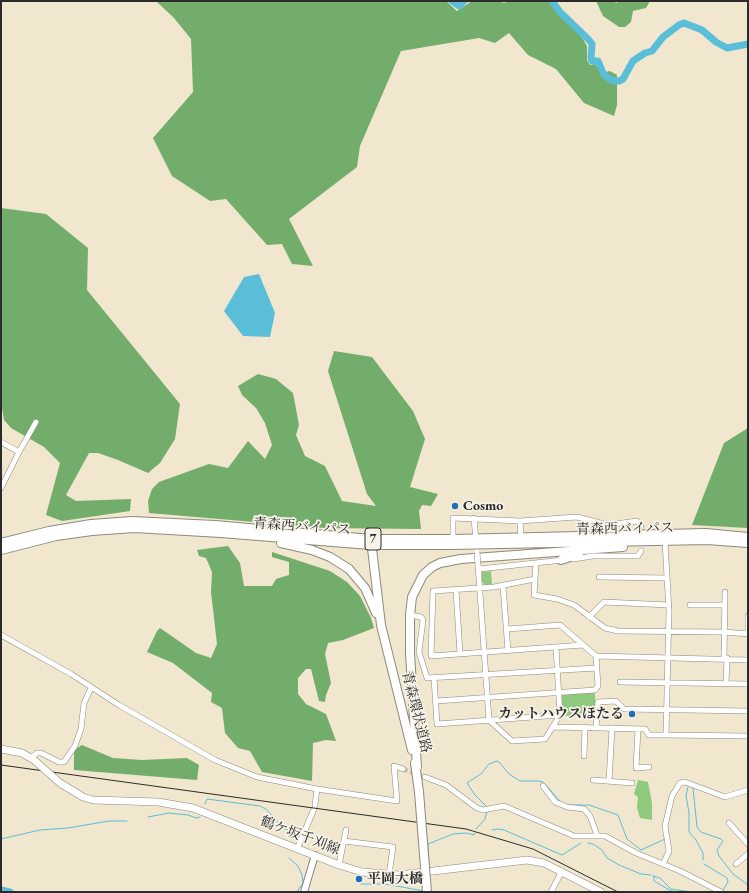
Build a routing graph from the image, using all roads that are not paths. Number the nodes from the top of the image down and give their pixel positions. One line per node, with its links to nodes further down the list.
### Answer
1 (36, 422): 3 (street)
2 (1, 442): 3 (street)
3 (19, 452): 4 (street)
4 (1, 488)
5 (474, 518): 6 (street); 11 (street); 16 (street)
6 (520, 521): 7 (street); 9 (street)
7 (641, 526)
8 (221, 533): 12 (highway, 青森西バイパス / 7); 17 (highway, 青森西バイパス / 7); 36 (highway)
9 (521, 537): 10 (highway, 青森西バイパス / 7); 16 (highway, 青森西バイパス / 7)
10 (748, 537)
11 (454, 540): 12 (highway, 青森西バイパス / 7); 16 (highway, 青森西バイパス / 7)
12 (371, 542): 14 (highway, 青森西バイパス / 7); 16 (highway, 青森西バイパス / 7); 36 (highway, 青森環状道路 / 7)
13 (665, 542): 15 (highway, 青森西バイパス / 7); 16 (highway, 青森西バイパス / 7); 18 (highway); 24 (street)
14 (1, 543)
15 (748, 543)
16 (476, 545): 22 (street, bridge)
17 (1, 550)
18 (595, 550): 20 (highway); 33 (highway)
19 (641, 551): 20 (street)
20 (561, 560): 21 (street)
21 (536, 563): 22 (street); 25 (street)
22 (478, 567): 27 (street)
23 (599, 577): 24 (street)
24 (668, 578): 30 (street)
25 (535, 580): 26 (street); 34 (street)
26 (503, 586): 27 (street); 37 (street)
27 (479, 588): 28 (street); 45 (street)
28 (456, 590): 46 (street); 46 (street)
29 (725, 592): 32 (street)
30 (669, 605): 34 (street); 38 (street)
31 (690, 605): 32 (street)
32 (725, 605): 39 (street)
33 (410, 615): 54 (street); 77 (highway)
34 (589, 616): 38 (street)
35 (748, 616): 40 (street)
36 (381, 625): 77 (highway, 青森環状道路 / 7)
37 (507, 629): 42 (street); 44 (street)
38 (668, 631): 39 (street); 48 (street)
39 (724, 632): 40 (street); 49 (street)
40 (748, 634)
41 (1, 635): 59 (street)
42 (583, 645): 43 (street); 47 (street)
43 (556, 648): 44 (street); 52 (street)
44 (508, 651): 45 (street)
45 (484, 653): 46 (street); 53 (street)
46 (460, 654)
47 (596, 656): 48 (street); 51 (street)
48 (668, 658): 49 (street); 56 (street)
49 (725, 658): 50 (street); 57 (street)
50 (748, 660)
51 (597, 668): 52 (street); 60 (street)
52 (557, 670): 53 (street); 60 (street)
53 (485, 675): 54 (street); 61 (street)
54 (434, 678): 62 (street)
55 (620, 682): 56 (street)
56 (667, 683): 57 (street); 63 (street)
57 (726, 684): 58 (street)
58 (748, 684)
59 (91, 688): 76 (street); 85 (street)
60 (559, 693): 61 (street); 65 (street)
61 (487, 698): 62 (street); 66 (street)
62 (436, 701): 66 (street)
63 (667, 709): 64 (street); 69 (street); 72 (street)
64 (748, 711)
65 (560, 715): 66 (street); 67 (street)
66 (489, 720): 67 (street)
67 (554, 727): 68 (street)
68 (585, 727): 69 (street); 75 (street)
69 (596, 727): 70 (street)
70 (612, 728): 71 (street); 82 (street)
71 (638, 729): 72 (street); 78 (street)
72 (666, 735): 73 (street)
73 (748, 736)
74 (1, 749): 76 (main road, 鶴ケ坂千刈線)
75 (584, 756)
76 (32, 759): 92 (main road, 鶴ケ坂千刈線, bridge)
77 (417, 767): 102 (highway, 青森環状道路 / 7, bridge)
78 (649, 767)
79 (404, 770): 85 (street)
80 (425, 777): 89 (street)
81 (593, 780): 82 (street)
82 (610, 781): 83 (street)
83 (632, 783)
84 (543, 786): 89 (street)
85 (317, 789): 92 (street)
86 (748, 790): 95 (street)
87 (729, 823): 91 (street)
88 (346, 830): 90 (street)
89 (597, 835): 95 (street)
90 (344, 841): 97 (street); 99 (street)
91 (748, 844)
92 (297, 849): 94 (main road, 鶴ケ坂千刈線)
93 (748, 854): 96 (street)
94 (315, 855): 97 (main road, 鶴ケ坂千刈線); 100 (street)
95 (663, 864): 104 (street)
96 (736, 864)
97 (339, 865): 99 (main road, 鶴ケ坂千刈線)
98 (562, 871): 99 (main road, 鶴ケ坂千刈線); 101 (street); 103 (main road, 鶴ケ坂千刈線)
99 (390, 875)
100 (305, 889)
101 (551, 891)
102 (427, 892)
103 (601, 892)
104 (721, 892)

